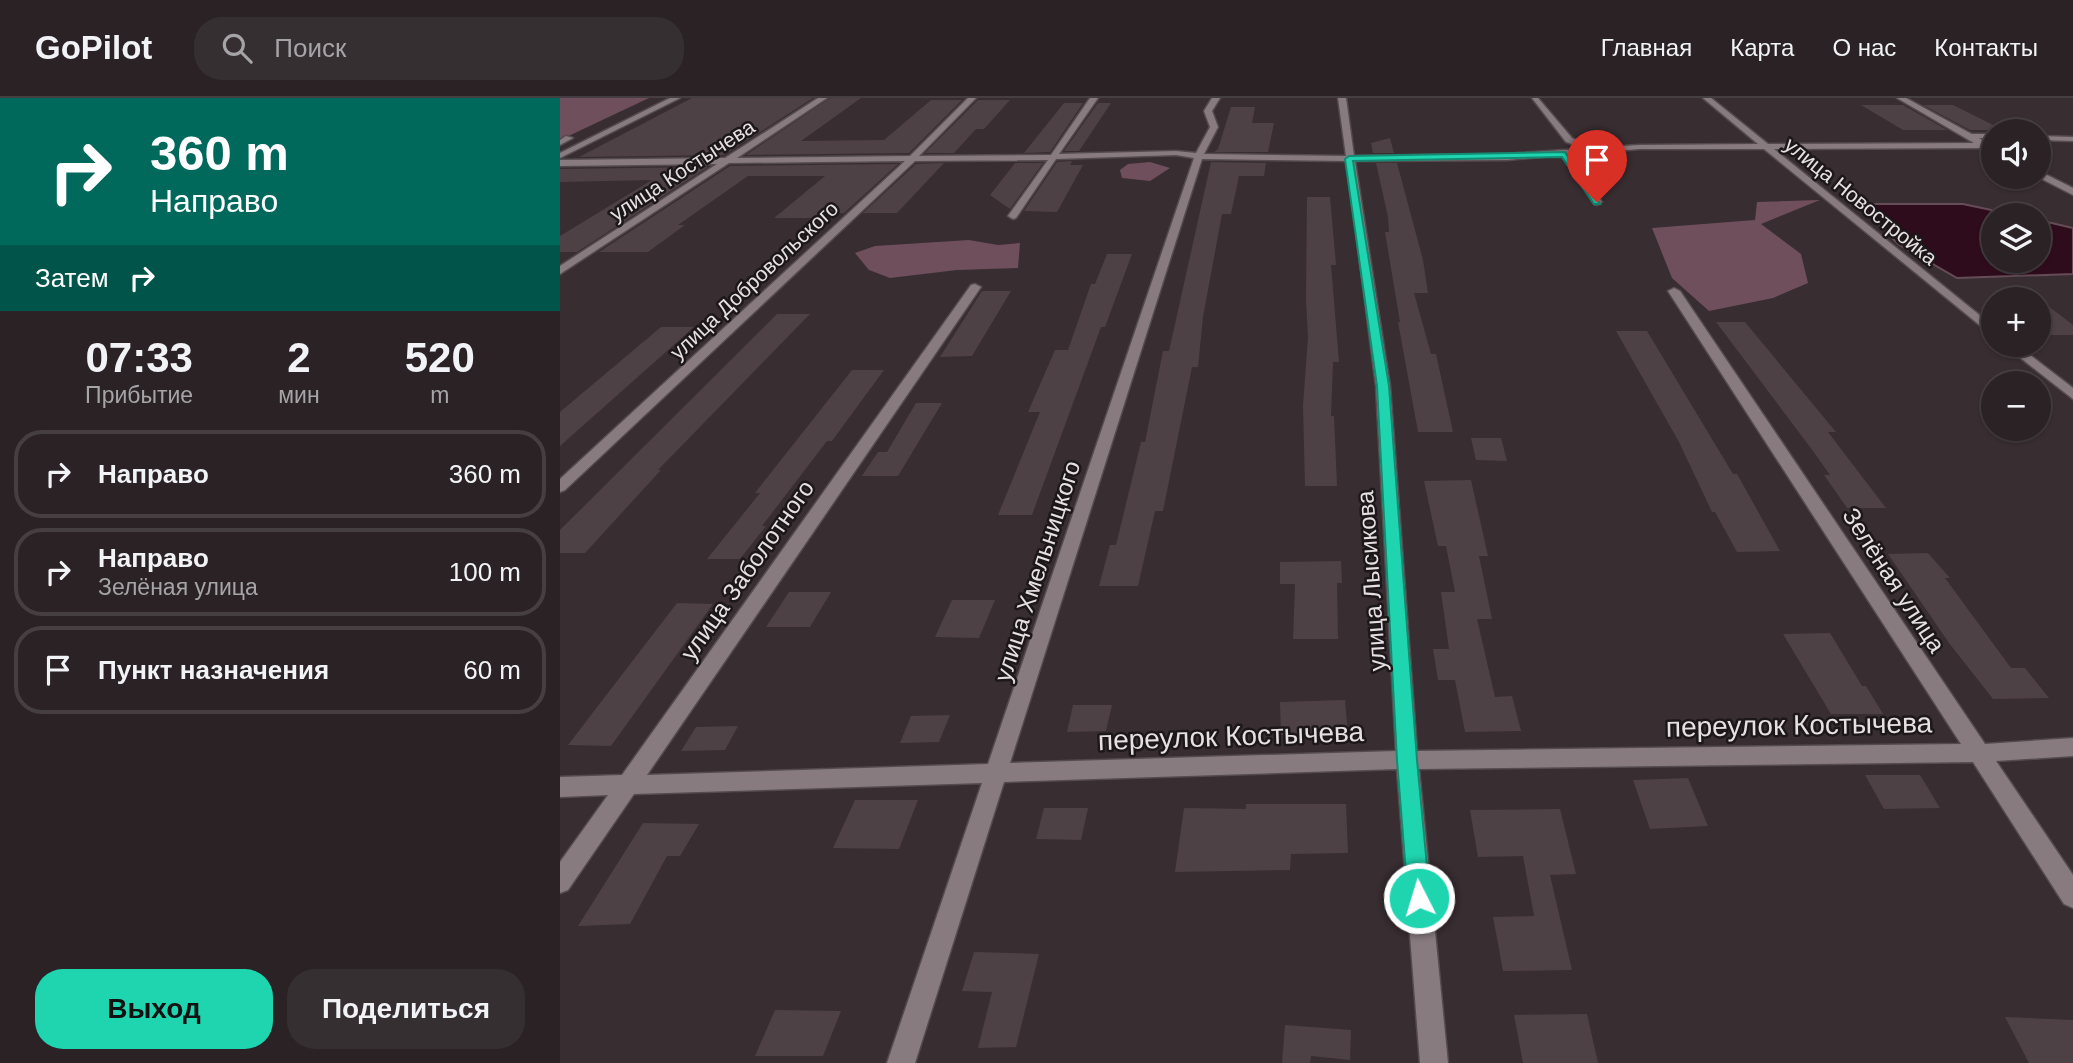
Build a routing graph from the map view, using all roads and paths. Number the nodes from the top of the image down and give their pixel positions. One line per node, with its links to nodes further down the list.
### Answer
1 (676, 98): 21 (street)
2 (823, 98): 26 (street, улица Костычева)
3 (972, 98): 24 (street, улица Добровольского)
4 (1094, 98): 23 (street)
5 (1216, 98): 22 (street, улица Хмельницкого)
6 (1342, 98): 25 (street, улица Лысикова)
7 (1535, 98): 19 (lane)
8 (1707, 98): 17 (street, улица Новостройка)
9 (1901, 98): 10 (street)
10 (1971, 136): 11 (lane); 15 (street)
11 (1981, 136)
12 (569, 138): 16 (lane)
13 (2051, 138): 14 (lane)
14 (2073, 139)
15 (1981, 142)
16 (560, 143)
17 (1763, 146): 18 (street); 19 (street); 35 (street, улица Новостройка)
18 (1981, 147)
19 (1591, 150): 20 (street)
20 (1565, 155): 25 (street); 30 (street)
21 (560, 156)
22 (1199, 156): 23 (street); 25 (street); 42 (street, улица Хмельницкого)
23 (1054, 157): 24 (street); 31 (street)
24 (912, 159): 26 (street); 38 (street, улица Добровольского)
25 (1349, 159): 41 (street, улица Лысикова)
26 (726, 162): 27 (street); 32 (street, улица Костычева)
27 (560, 163)
28 (2051, 180): 29 (street)
29 (2073, 192)
30 (1597, 202)
31 (1013, 216)
32 (560, 271)
33 (975, 288): 43 (street, улица Заболотного)
34 (1674, 291): 40 (street, Зелёная улица)
35 (1981, 322)
36 (2025, 357): 37 (street)
37 (2073, 395)
38 (560, 487)
39 (2073, 747): 40 (street, переулок Костычева)
40 (1978, 753): 41 (street, переулок Костычева); 46 (street, Зелёная улица)
41 (1407, 760): 42 (street, переулок Костычева); 48 (street, улица Лысикова)
42 (995, 775): 43 (street, переулок Костычева); 47 (street, улица Хмельницкого)
43 (626, 786): 44 (street, переулок Костычева); 45 (street, улица Заболотного)
44 (560, 787)
45 (560, 882)
46 (2073, 896)
47 (901, 1063)
48 (1434, 1063)

